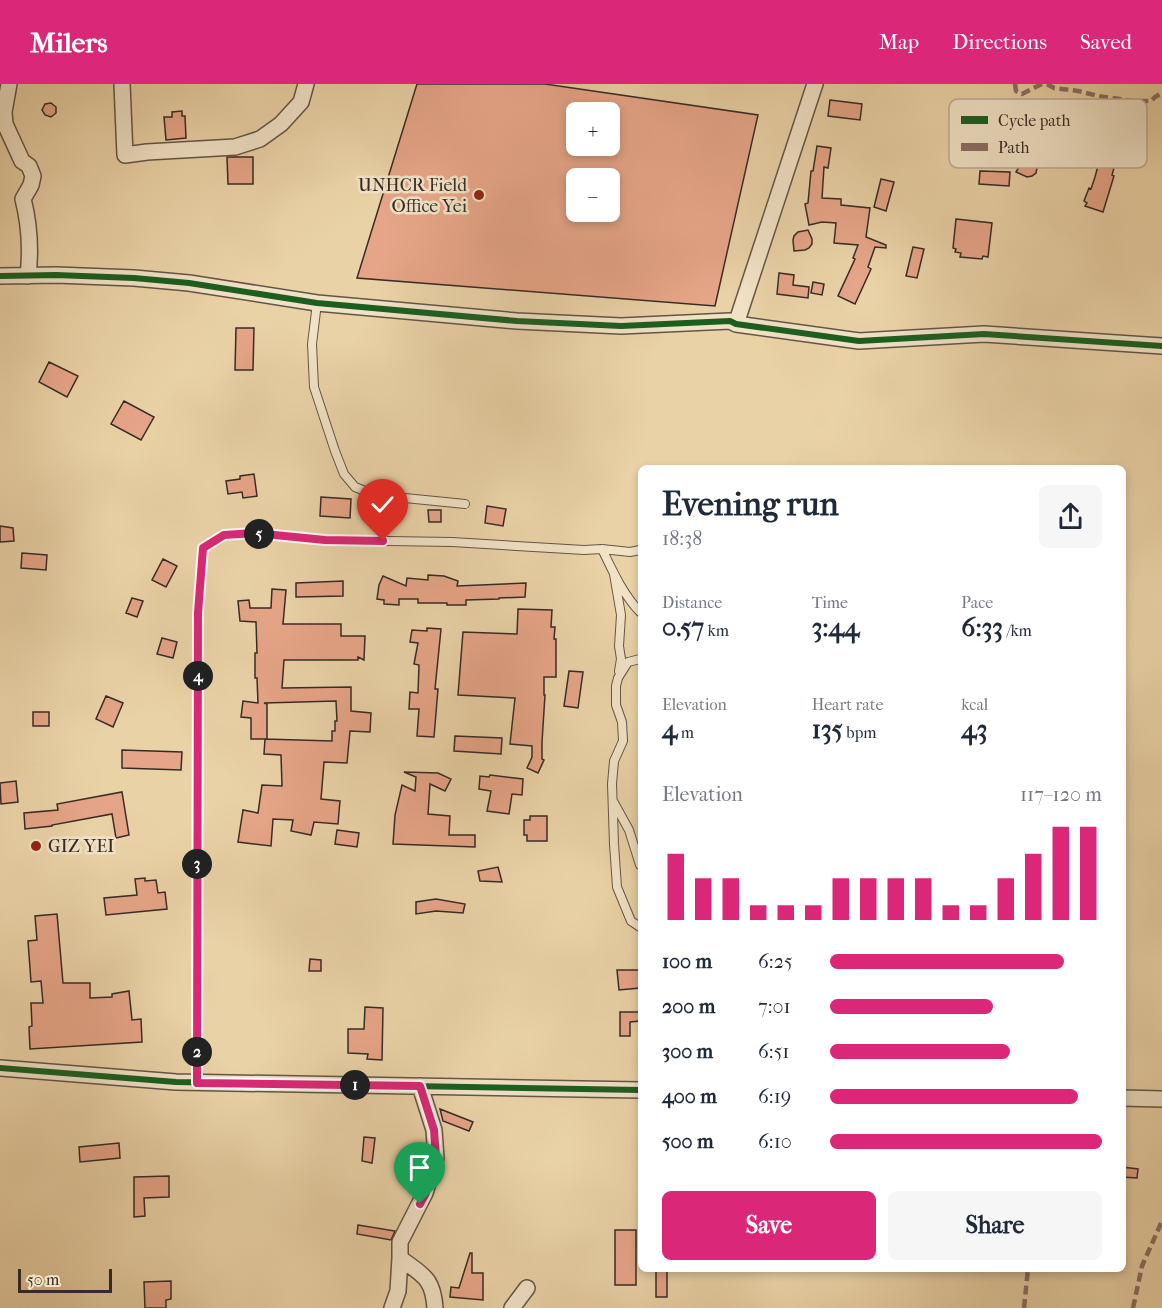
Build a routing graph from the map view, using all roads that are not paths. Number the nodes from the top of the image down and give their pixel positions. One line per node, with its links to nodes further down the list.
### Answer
1 (9, 84): 6 (street)
2 (122, 84): 3 (street)
3 (306, 84)
4 (815, 84): 8 (street)
5 (0, 276): 6 (street)
6 (28, 276): 7 (street)
7 (317, 303): 8 (street); 10 (lane)
8 (736, 324): 9 (street)
9 (1162, 346)
10 (465, 504)
11 (602, 549): 12 (lane); 13 (lane); 21 (lane)
12 (638, 550)
13 (614, 574): 14 (lane); 16 (lane)
14 (638, 610)
15 (638, 660): 16 (lane)
16 (618, 678): 17 (lane)
17 (613, 800): 18 (lane); 19 (lane)
18 (638, 859)
19 (638, 926)
20 (0, 1068): 21 (street)
21 (197, 1083): 22 (street)
22 (420, 1086): 23 (street); 26 (street)
23 (638, 1090)
24 (1126, 1098): 25 (street)
25 (1162, 1099)
26 (400, 1258): 28 (street); 29 (street)
27 (527, 1288): 30 (street)
28 (392, 1308)
29 (435, 1308)
30 (512, 1308)

